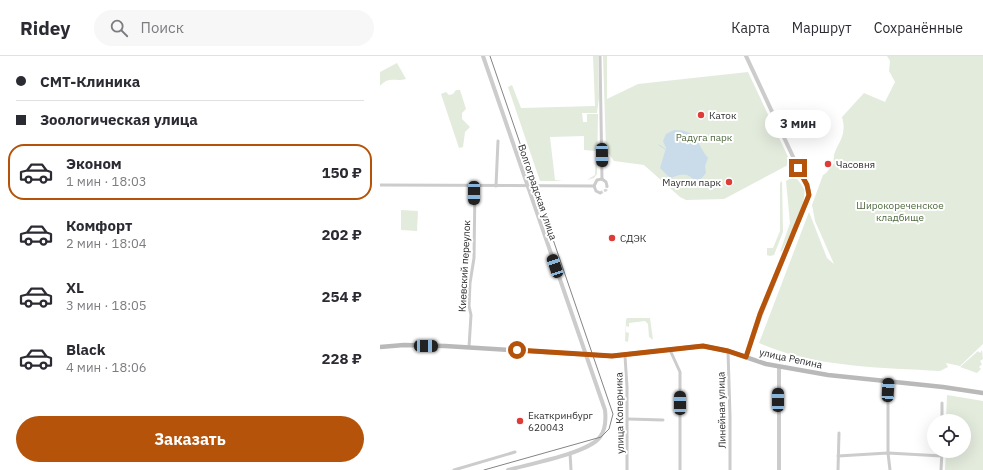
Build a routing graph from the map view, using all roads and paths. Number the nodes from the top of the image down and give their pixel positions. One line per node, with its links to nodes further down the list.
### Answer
1 (483, 56): 11 (street, Волгоградская улица)
2 (600, 56): 5 (street)
3 (746, 56): 19 (street)
4 (498, 141): 8 (street)
5 (602, 179): 9 (street); 10 (street)
6 (380, 185): 7 (street)
7 (475, 186): 8 (street); 14 (street, Киевский переулок)
8 (496, 186): 11 (street)
9 (594, 186): 11 (street); 12 (street)
10 (607, 186)
11 (528, 187): 17 (street, Волгоградская улица)
12 (600, 192)
13 (380, 347): 14 (main road, улица Репина)
14 (469, 347): 17 (main road, улица Репина)
15 (670, 350): 16 (main road, улица Репина); 18 (main road, улица Репина); 41 (street)
16 (728, 351): 19 (main road, улица Репина); 42 (street, Линейная улица)
17 (586, 355): 18 (main road, улица Репина); 29 (street, Волгоградская улица)
18 (625, 356): 25 (street, улица Коперника)
19 (746, 357): 20 (main road, улица Репина)
20 (779, 367): 21 (main road, улица Репина); 43 (street)
21 (888, 382): 22 (main road, улица Репина); 30 (street)
22 (983, 393)
23 (942, 404): 24 (street)
24 (942, 414)
25 (628, 419): 26 (street); 40 (street, улица Коперника)
26 (662, 420)
27 (839, 433): 32 (street)
28 (515, 452): 34 (street)
29 (570, 453): 35 (street, Волгоградская улица); 39 (street)
30 (888, 453): 31 (street); 32 (street); 45 (street)
31 (927, 455)
32 (838, 456): 44 (street)
33 (942, 458): 46 (street)
34 (468, 465): 36 (street); 37 (street)
35 (520, 468): 38 (street, Волгоградская улица)
36 (454, 470)
37 (470, 470)
38 (508, 470)
39 (571, 470)
40 (627, 470)
41 (680, 470)
42 (730, 470)
43 (779, 470)
44 (838, 470)
45 (890, 470)
46 (942, 470)

